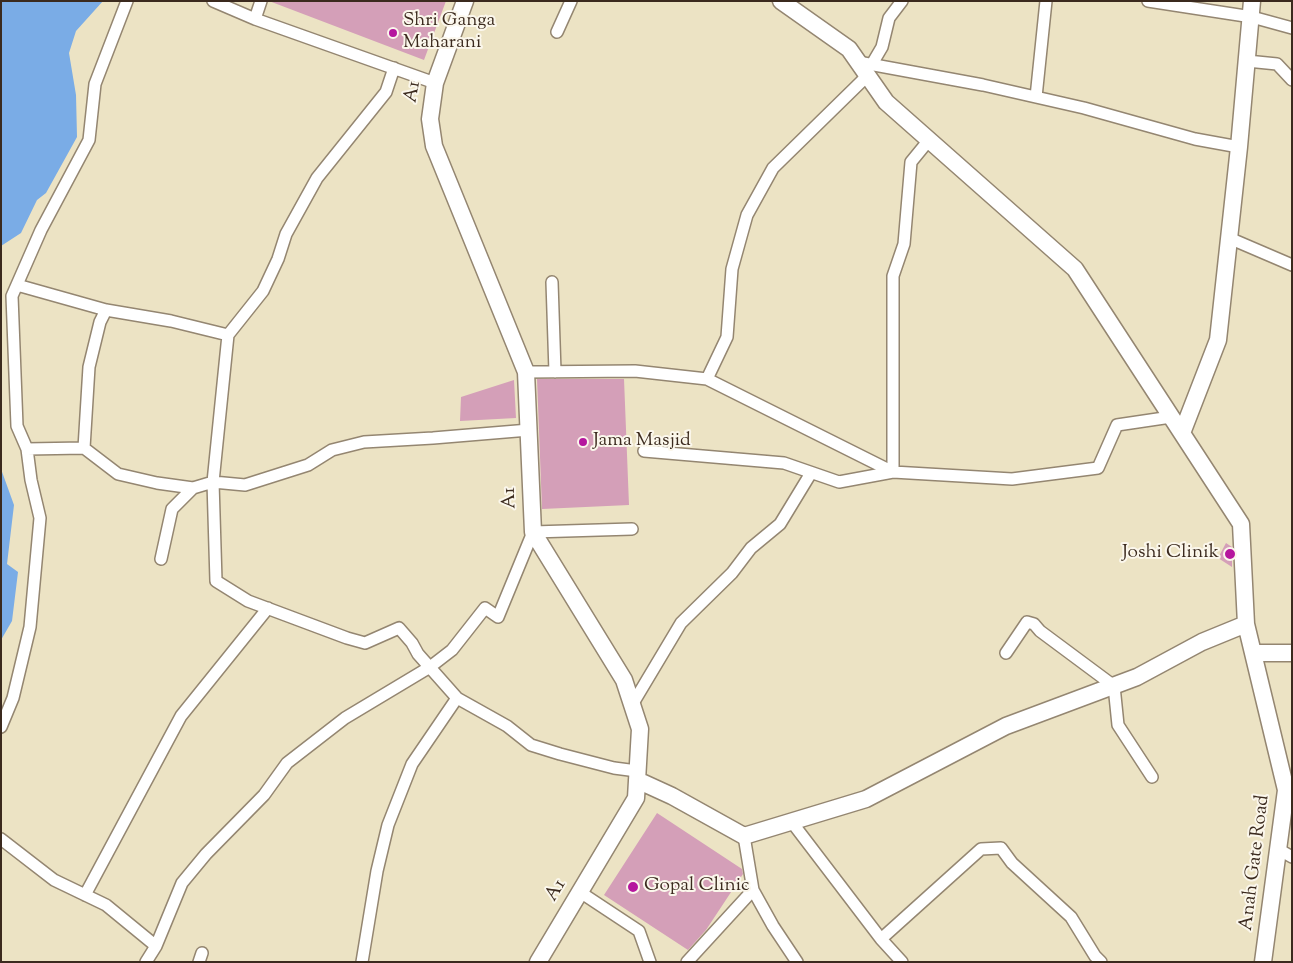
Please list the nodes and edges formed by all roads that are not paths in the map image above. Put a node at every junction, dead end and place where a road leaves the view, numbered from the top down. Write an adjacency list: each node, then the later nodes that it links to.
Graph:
1 (127, 1): 25 (street)
2 (213, 1): 11 (street)
3 (262, 1): 11 (street)
4 (465, 1): 18 (street, A1)
5 (571, 1): 13 (street)
6 (781, 1): 15 (street, Anah Gate Road)
7 (902, 1): 15 (street)
8 (1046, 1): 19 (street)
9 (1148, 1): 10 (street)
10 (1252, 9): 12 (street); 14 (street)
11 (255, 18): 16 (street)
12 (1292, 28)
13 (557, 32)
14 (1248, 61): 17 (street); 21 (street)
15 (866, 67): 19 (street); 20 (street, Anah Gate Road); 30 (street)
16 (394, 68): 18 (street); 27 (street)
17 (1292, 80)
18 (435, 83): 28 (street, A1)
19 (1036, 97): 21 (street)
20 (929, 140): 31 (street, Anah Gate Road); 37 (street)
21 (1240, 147): 22 (street)
22 (1230, 238): 23 (street); 33 (street)
23 (1292, 264)
24 (552, 282): 29 (street)
25 (17, 286): 26 (street); 35 (street)
26 (106, 310): 27 (street); 34 (street)
27 (228, 335): 39 (street)
28 (526, 372): 29 (street); 32 (street, A1)
29 (555, 372): 30 (street)
30 (707, 379): 37 (street)
31 (1171, 417): 33 (street, Anah Gate Road); 37 (street)
32 (529, 430): 39 (street); 42 (street, A1)
33 (1182, 433): 45 (street, Anah Gate Road)
34 (84, 448): 35 (street); 40 (street)
35 (27, 449): 53 (street)
36 (644, 451): 38 (street)
37 (892, 472): 38 (street)
38 (812, 473): 52 (street)
39 (213, 482): 40 (street); 44 (street)
40 (193, 488): 43 (street)
41 (632, 529): 42 (street)
42 (533, 532): 49 (street); 52 (street, A1)
43 (161, 559)
44 (268, 608): 49 (street); 62 (street)
45 (1246, 624): 47 (street, Anah Gate Road); 50 (street)
46 (1006, 653): 50 (street)
47 (1253, 653): 48 (street); 59 (street, Anah Gate Road)
48 (1292, 653)
49 (430, 666): 51 (street); 64 (street)
50 (1114, 686): 55 (street); 56 (street)
51 (457, 698): 54 (street); 67 (street)
52 (632, 705): 54 (street, A1)
53 (1, 727)
54 (637, 775): 57 (street); 61 (street, A1)
55 (1152, 777)
56 (792, 821): 57 (street); 63 (street)
57 (744, 836): 60 (street)
58 (1, 839): 62 (street)
59 (1285, 853): 73 (street, Anah Gate Road)
60 (753, 890): 70 (street); 71 (street)
61 (580, 892): 68 (street, A1); 69 (street)
62 (85, 895): 64 (street)
63 (881, 939): 65 (street); 72 (street)
64 (156, 946): 66 (street)
65 (1096, 960)
66 (146, 962)
67 (362, 962)
68 (538, 962)
69 (650, 962)
70 (687, 962)
71 (797, 962)
72 (902, 962)
73 (1263, 962)

